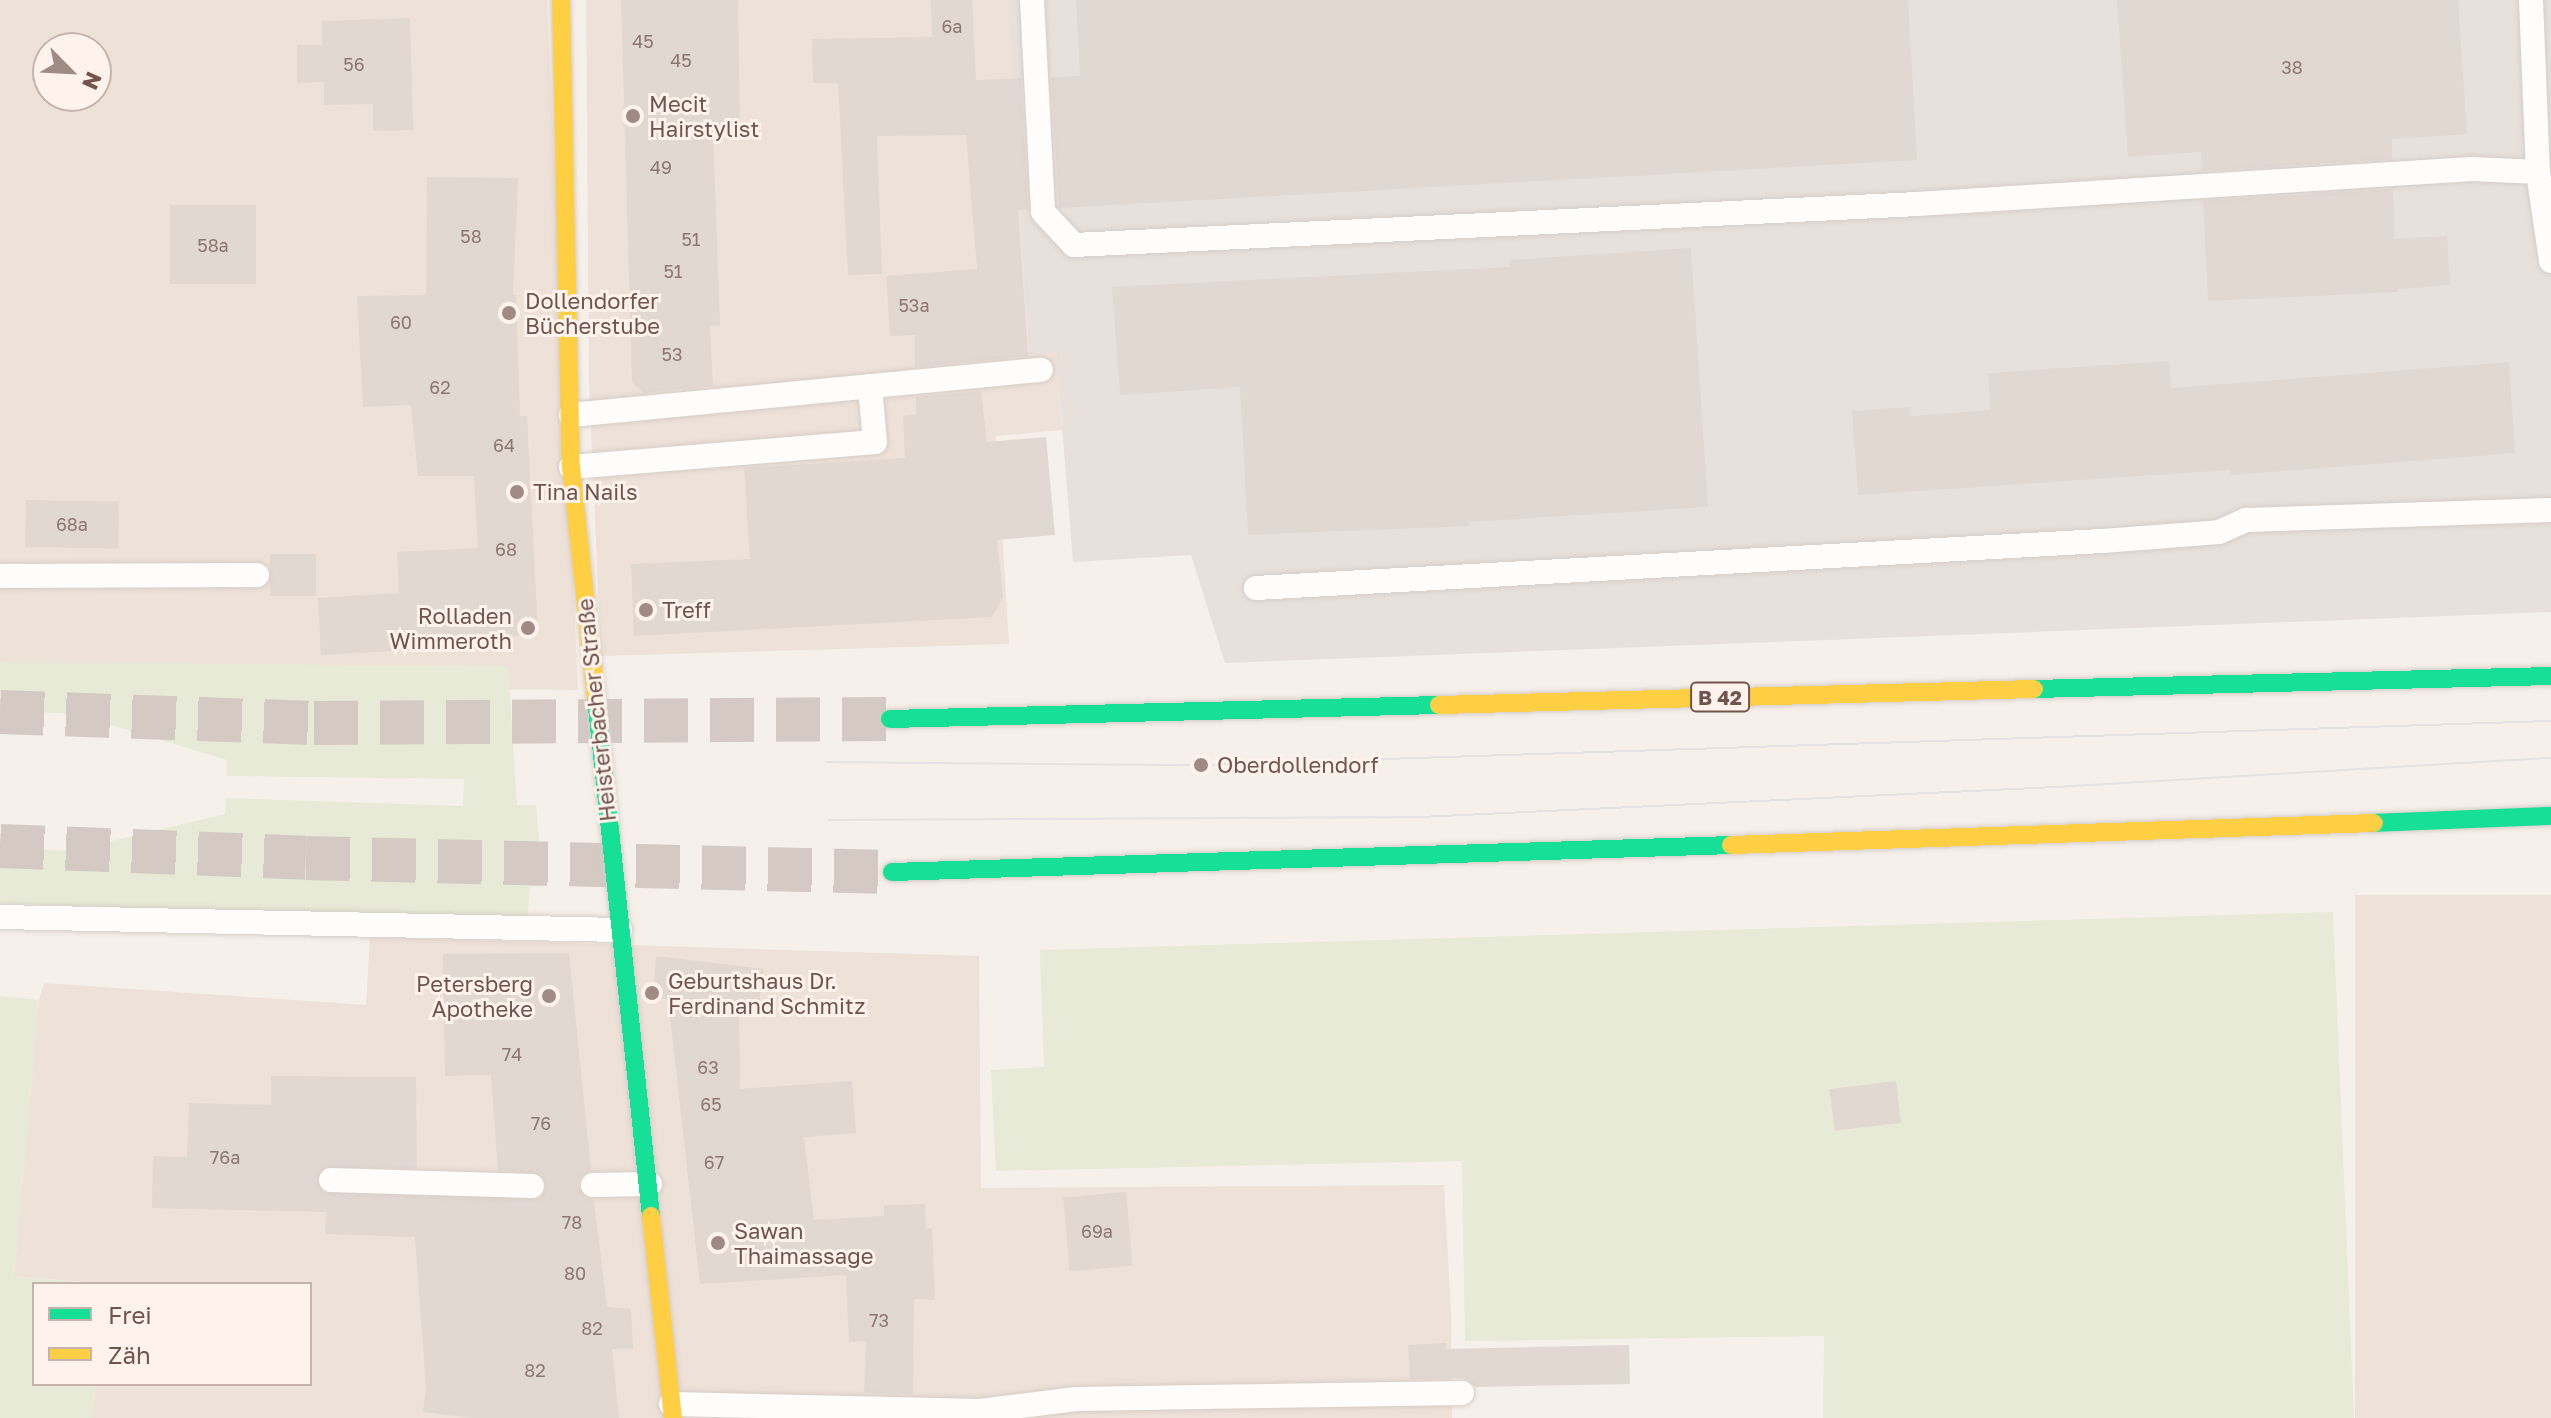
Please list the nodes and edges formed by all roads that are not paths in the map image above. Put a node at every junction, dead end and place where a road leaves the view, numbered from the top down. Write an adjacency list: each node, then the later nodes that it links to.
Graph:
1 (561, 0): 8 (main road, Heisterbacher Straße)
2 (1032, 0): 4 (lane)
3 (2531, 0): 4 (lane)
4 (2538, 172): 5 (lane)
5 (2551, 261)
6 (1041, 370): 7 (lane)
7 (870, 386): 8 (lane); 9 (lane)
8 (571, 415): 9 (main road, Heisterbacher Straße)
9 (571, 467): 19 (main road, Heisterbacher Straße)
10 (2551, 510): 13 (lane)
11 (257, 575): 12 (lane)
12 (0, 576)
13 (1256, 588)
14 (2551, 676): 15 (main road, B 42)
15 (890, 719)
16 (2551, 816): 17 (main road)
17 (892, 872)
18 (0, 917): 19 (lane)
19 (620, 930): 21 (main road, Heisterbacher Straße)
20 (331, 1180): 23 (lane)
21 (650, 1184): 22 (lane); 25 (main road, Heisterbacher Straße)
22 (593, 1185)
23 (532, 1186)
24 (1462, 1393): 25 (lane)
25 (672, 1411)

